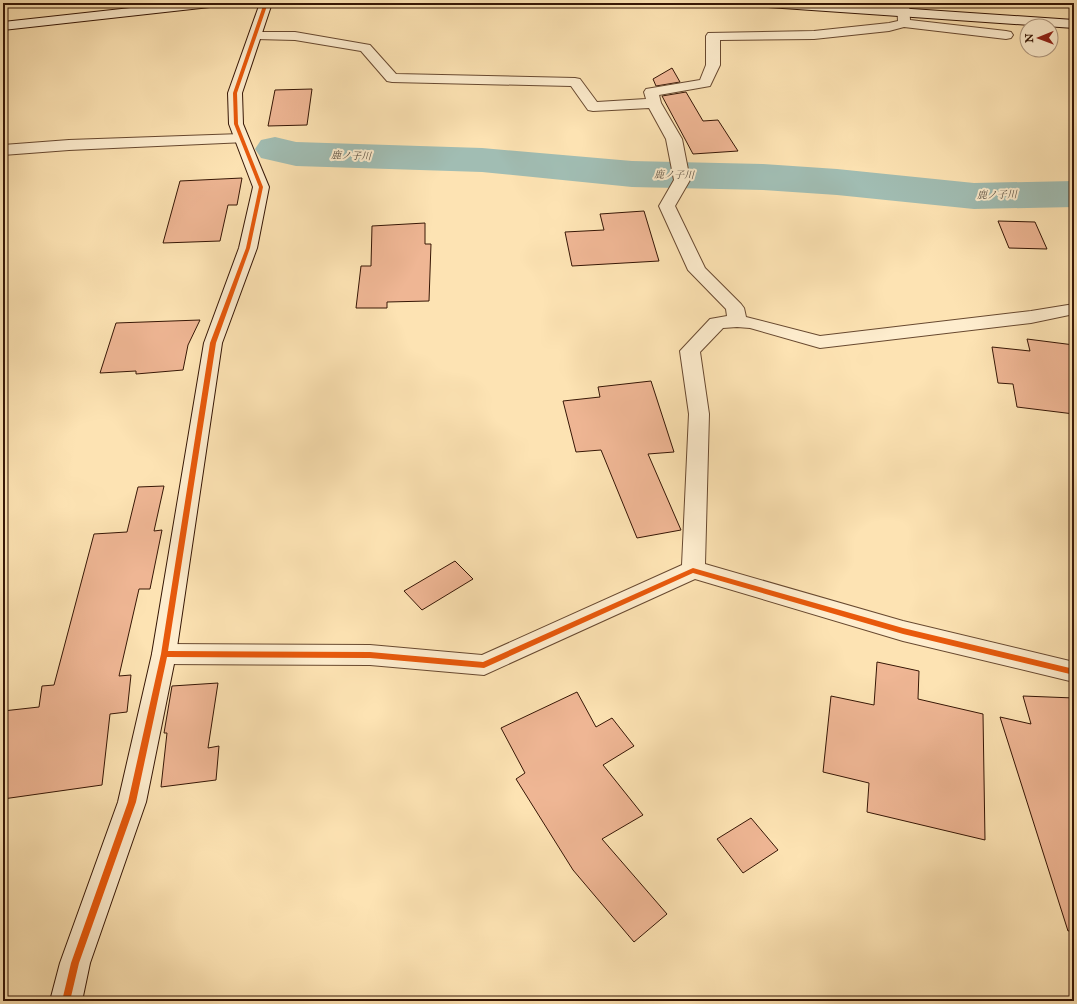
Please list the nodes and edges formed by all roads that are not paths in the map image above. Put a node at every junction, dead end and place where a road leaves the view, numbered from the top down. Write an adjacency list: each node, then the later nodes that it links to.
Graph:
1 (106, 3): 7 (street)
2 (210, 3): 9 (street)
3 (266, 3): 10 (street)
4 (768, 3): 5 (street)
5 (904, 10): 6 (street); 8 (street); 11 (street); 12 (street)
6 (1074, 14)
7 (3, 15)
8 (1074, 24)
9 (3, 26)
10 (256, 35): 12 (street); 13 (street)
11 (1006, 35)
12 (654, 103): 16 (street)
13 (241, 139): 14 (street); 18 (street)
14 (3, 150)
15 (1074, 309): 16 (street)
16 (737, 321): 17 (street)
17 (693, 570): 18 (street); 19 (street)
18 (164, 654): 20 (street)
19 (1074, 672)
20 (66, 1001)

